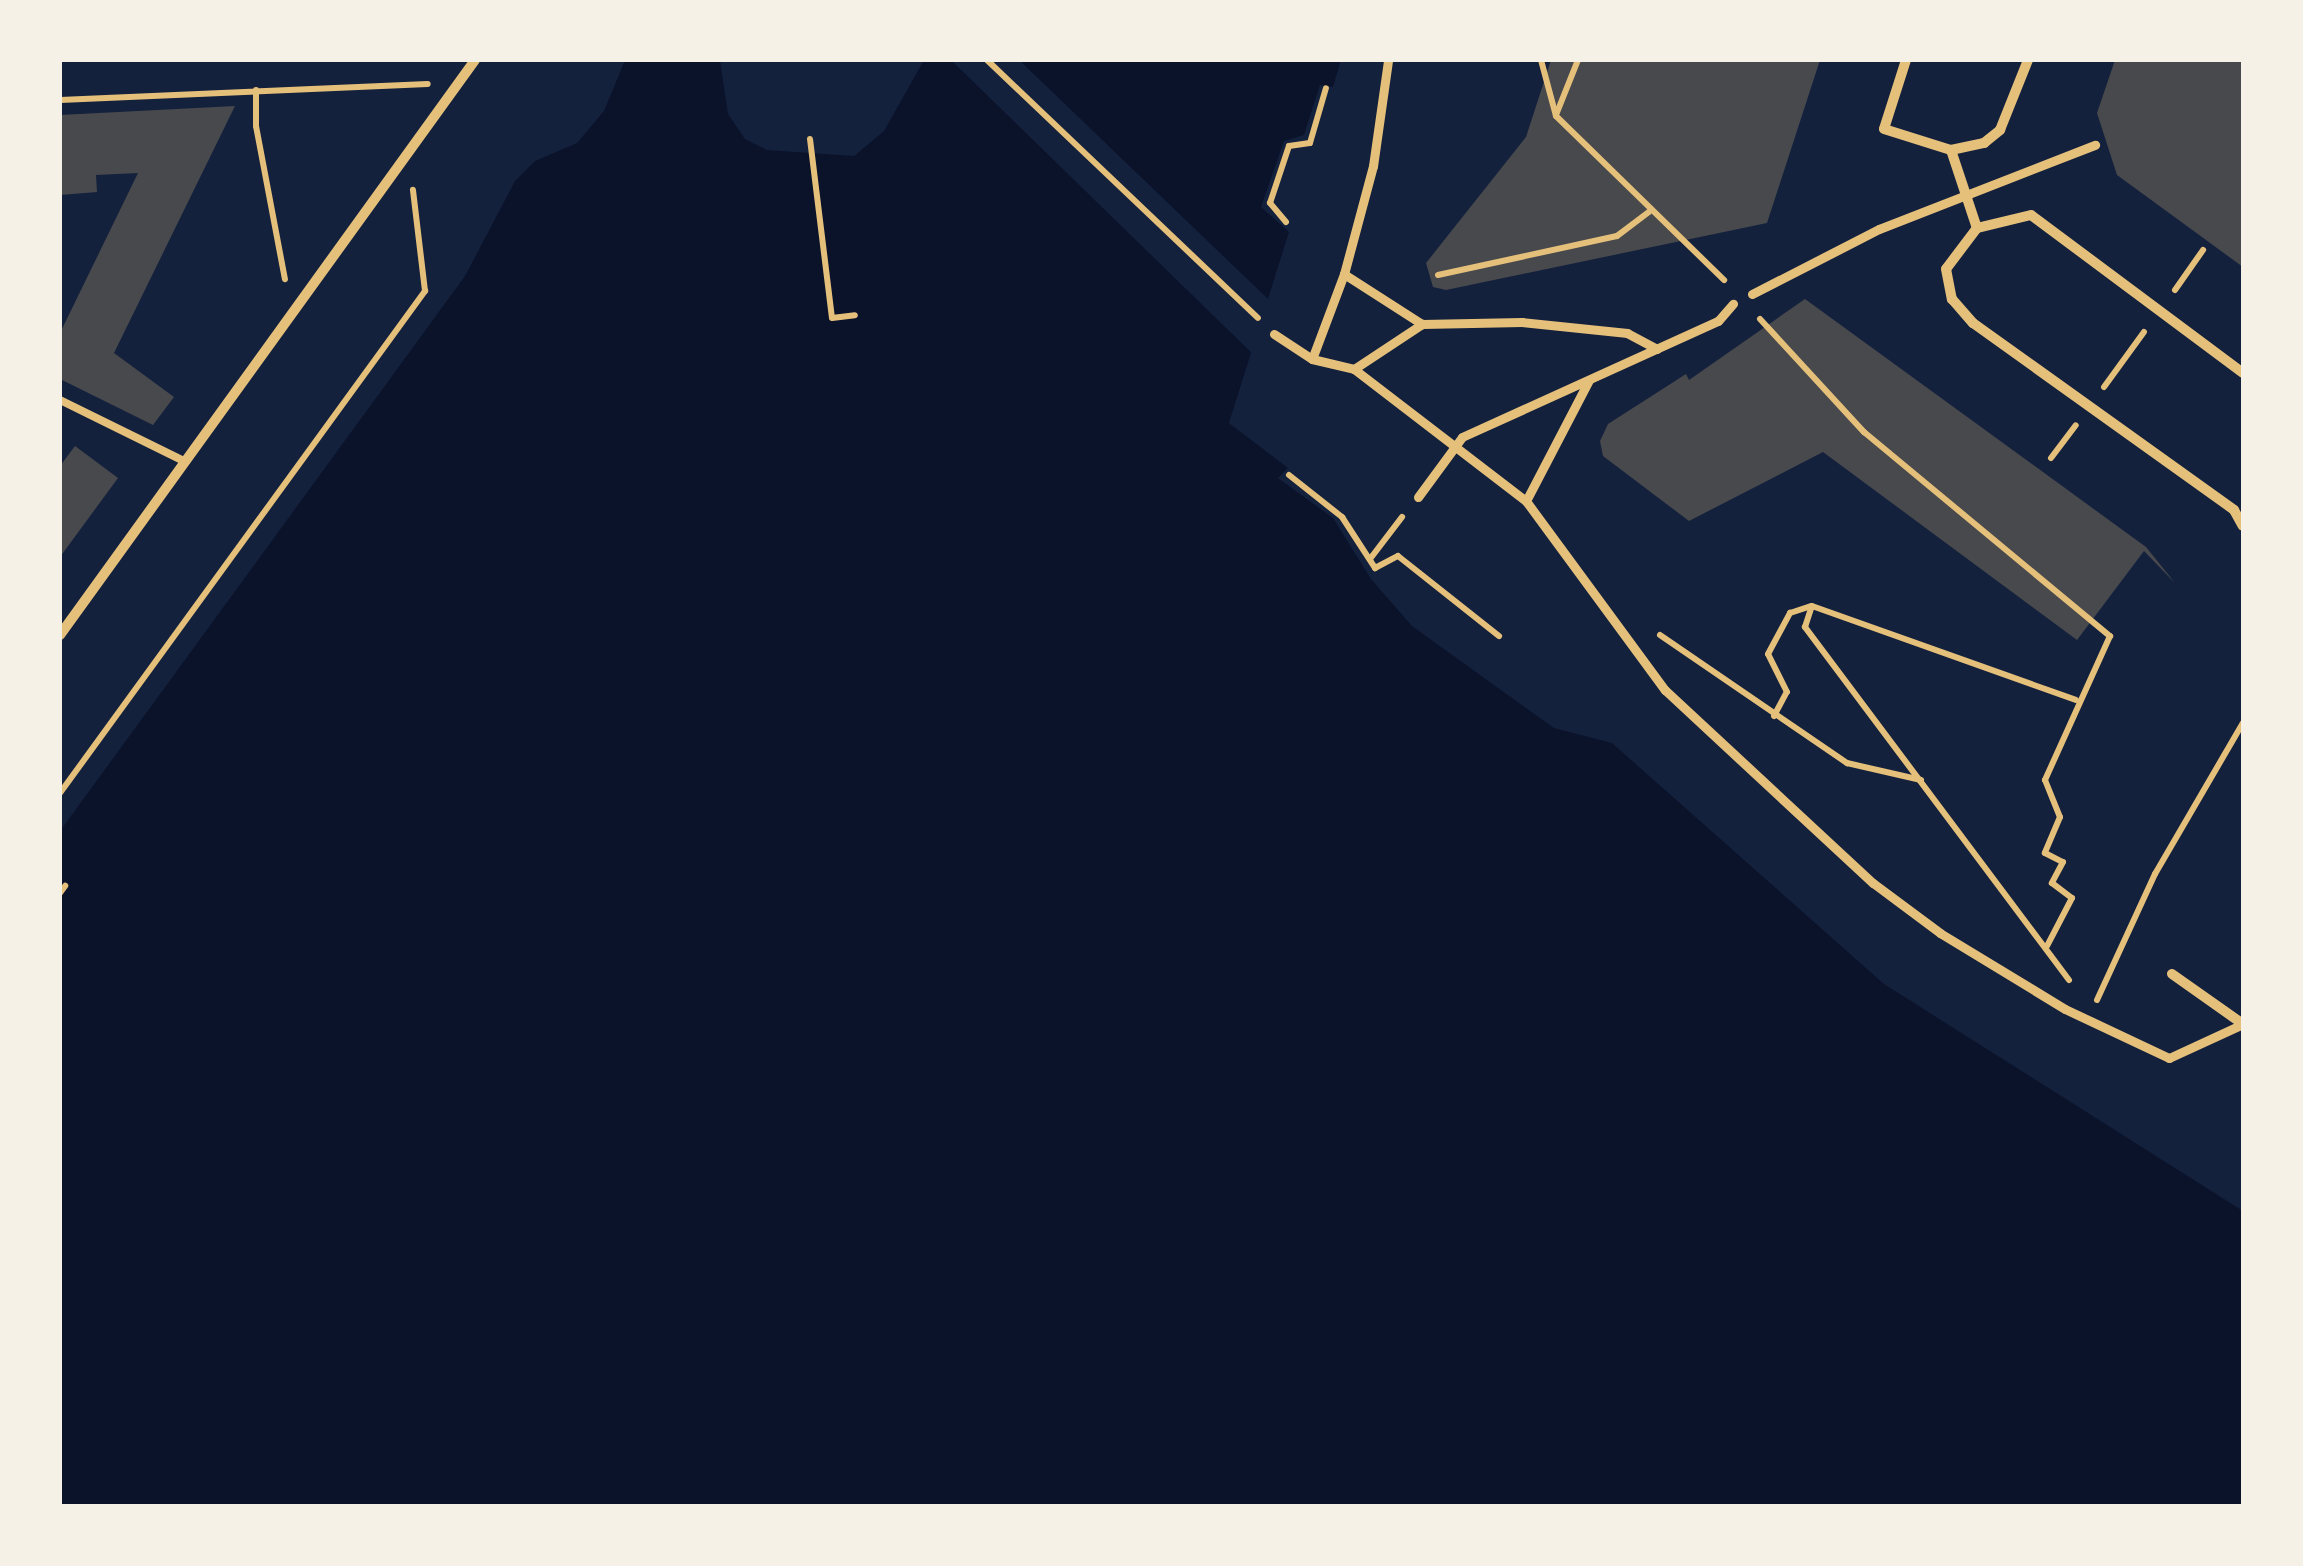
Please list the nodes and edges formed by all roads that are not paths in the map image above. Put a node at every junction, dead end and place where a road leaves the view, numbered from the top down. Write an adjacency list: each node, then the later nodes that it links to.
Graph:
1 (474, 60): 21 (street)
2 (1388, 60): 9 (street)
3 (1906, 60): 6 (street)
4 (2028, 60): 6 (street)
5 (2095, 145): 7 (street)
6 (1951, 150): 7 (street)
7 (1964, 193): 8 (street); 10 (street)
8 (1977, 228): 17 (street); 25 (street)
9 (1344, 274): 12 (street); 15 (street)
10 (1752, 294)
11 (1732, 304): 14 (street)
12 (1422, 324): 14 (street); 16 (street)
13 (1274, 334): 15 (street)
14 (1658, 349): 18 (street)
15 (1312, 359): 16 (street)
16 (1354, 369): 20 (street)
17 (2243, 373)
18 (1588, 380): 20 (street); 24 (street)
19 (60, 400): 21 (lane)
20 (1454, 446): 22 (street); 24 (street)
21 (186, 462): 27 (street)
22 (1418, 496)
23 (2243, 498): 25 (street)
24 (1526, 501): 29 (street)
25 (2234, 510): 26 (street)
26 (2243, 526)
27 (60, 635)
28 (2172, 974): 29 (street)
29 (2243, 1024)

